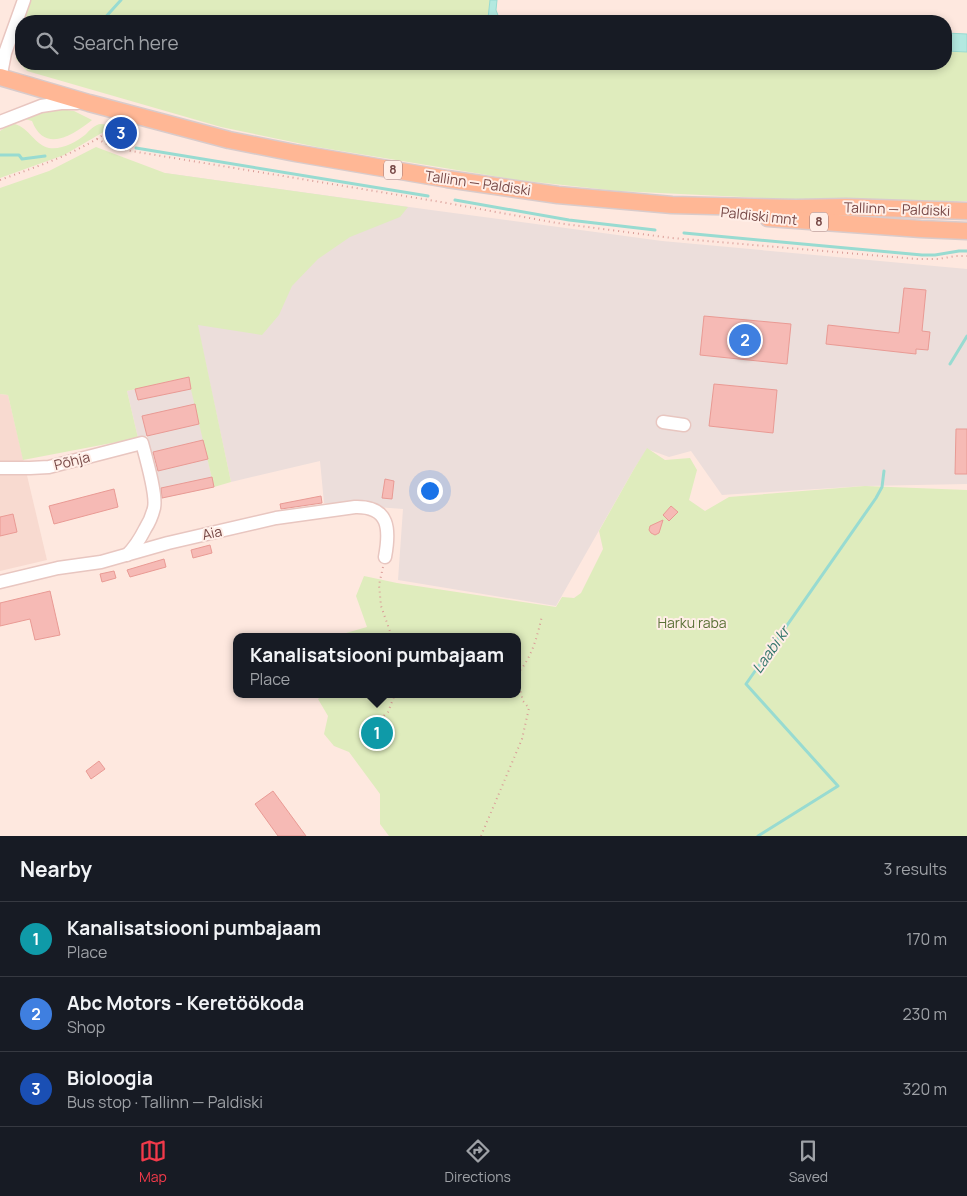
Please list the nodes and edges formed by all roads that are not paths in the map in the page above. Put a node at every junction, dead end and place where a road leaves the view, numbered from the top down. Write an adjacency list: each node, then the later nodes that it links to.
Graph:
1 (24, 0): 2 (street)
2 (19, 15)
3 (15, 25): 4 (street)
4 (0, 78): 5 (main road, Tallinn — Paldiski / 8)
5 (89, 103): 6 (street); 7 (main road, Tallinn — Paldiski / 8)
6 (0, 122)
7 (672, 205): 8 (main road, Tallinn — Paldiski / 8); 9 (main road, Paldiski mnt / 8)
8 (967, 211)
9 (967, 231)
10 (663, 422): 11 (street)
11 (684, 425)
12 (0, 468): 13 (street, Põhja)
13 (127, 555): 14 (street, Aia); 15 (street, Aia)
14 (385, 558)
15 (0, 582)

